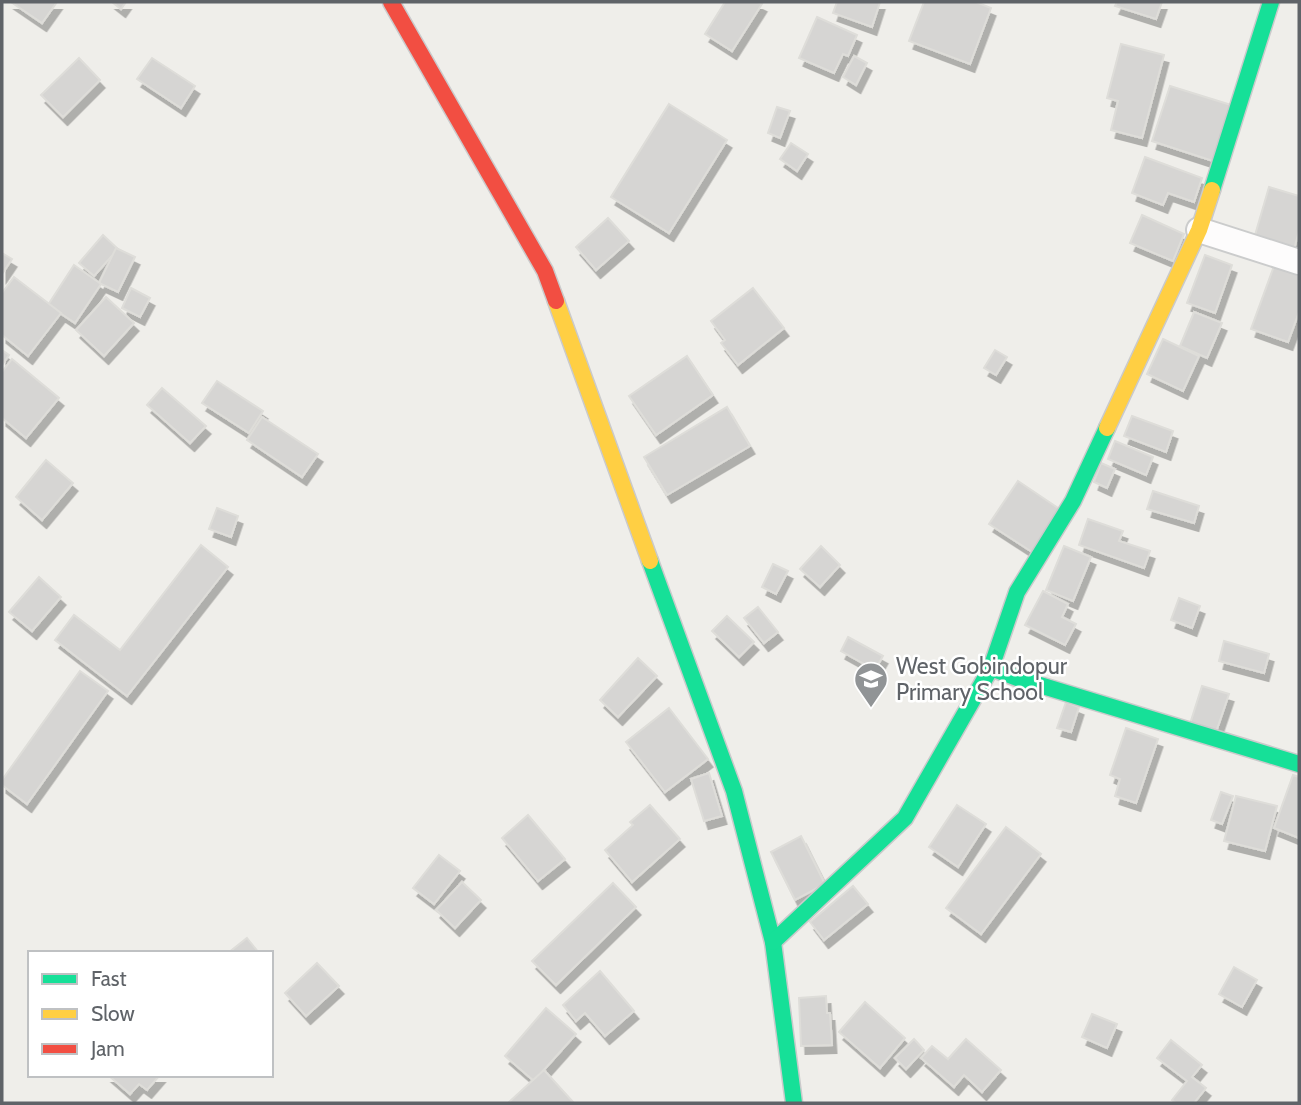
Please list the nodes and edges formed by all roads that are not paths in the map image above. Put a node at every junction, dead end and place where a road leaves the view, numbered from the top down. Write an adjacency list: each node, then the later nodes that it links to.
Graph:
1 (391, 2): 7 (street)
2 (1271, 2): 3 (street)
3 (1199, 230): 4 (street); 5 (street)
4 (1299, 262)
5 (991, 668): 6 (street); 7 (street)
6 (1299, 764)
7 (773, 943): 8 (street)
8 (794, 1103)

